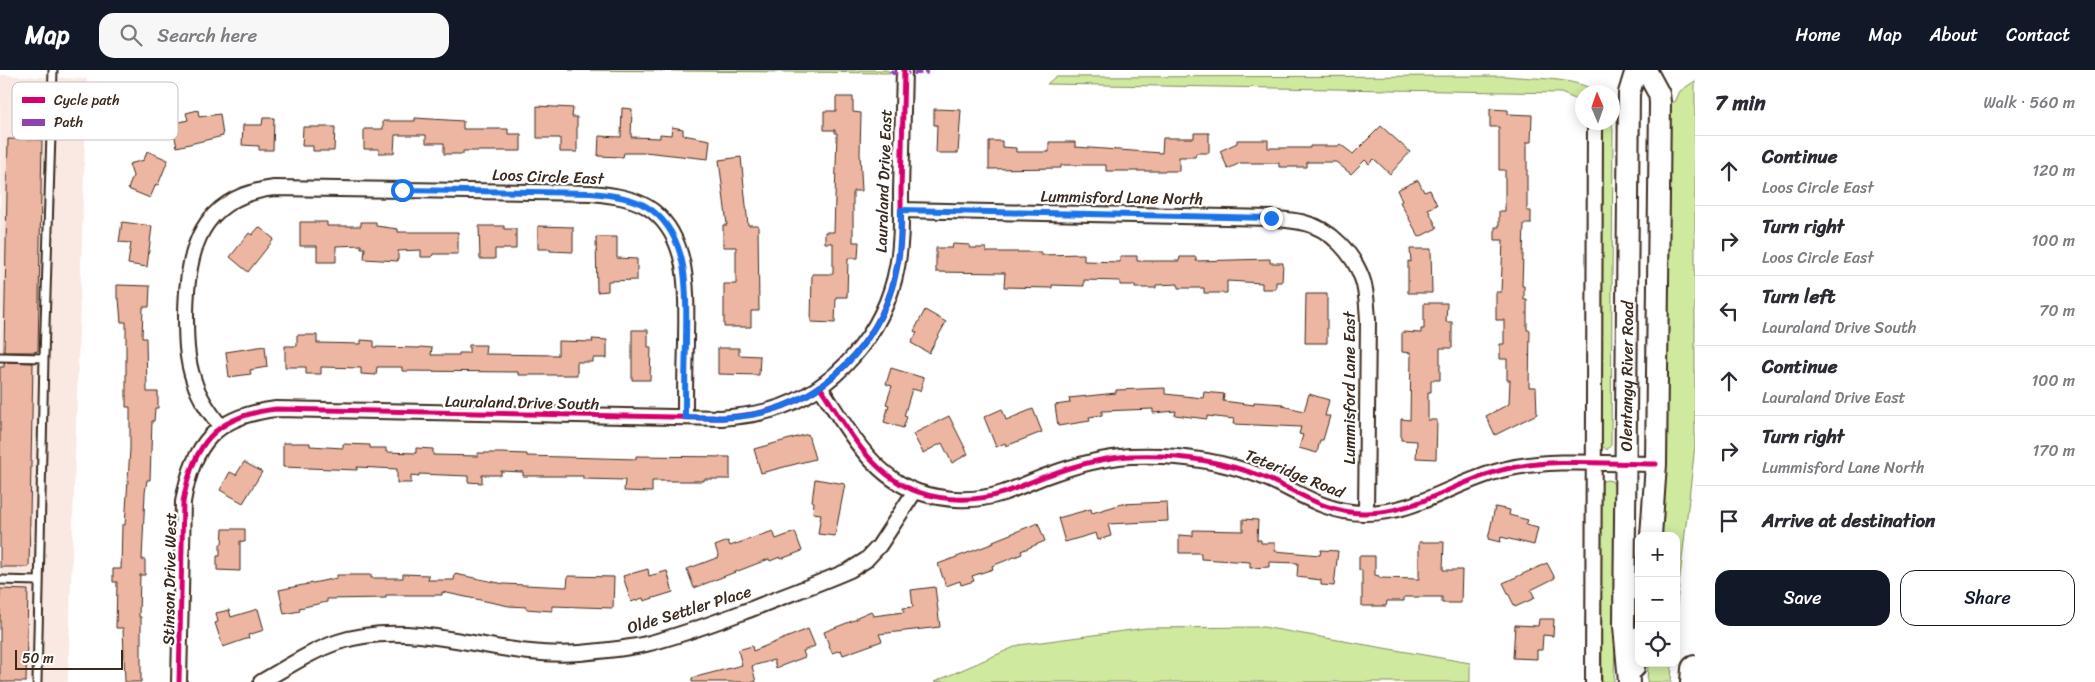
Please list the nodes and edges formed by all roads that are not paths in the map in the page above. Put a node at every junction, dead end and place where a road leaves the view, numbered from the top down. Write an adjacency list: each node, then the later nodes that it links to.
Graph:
1 (904, 70): 6 (street, Lauraland Drive East)
2 (1636, 70): 14 (main road, Olentangy River Road)
3 (1646, 70): 15 (main road, Olentangy River Road)
4 (1595, 130): 13 (street, Olentangy River Road)
5 (51, 140): 9 (lane)
6 (901, 210): 7 (street, Lummisford Lane North); 10 (street, Lauraland Drive East)
7 (1337, 241): 17 (street, Lummisford Lane East)
8 (0, 357): 9 (lane)
9 (44, 358): 20 (lane)
10 (820, 387): 11 (street, Lauraland Drive South); 16 (street, Teteridge Road)
11 (685, 417): 12 (street, Lauraland Drive South); 12 (street, Loos Circle East)
12 (221, 427): 24 (street, Stinson Drive West)
13 (1592, 464): 14 (street, Teteridge Road); 17 (street, Teteridge Road); 26 (street, Olentangy River Road)
14 (1625, 464): 15 (street, Teteridge Road); 27 (main road, Olentangy River Road)
15 (1656, 464): 18 (main road, Olentangy River Road)
16 (915, 491): 17 (street, Teteridge Road); 25 (street, Olde Settler Place)
17 (1366, 513)
18 (1651, 532)
19 (0, 580): 20 (lane)
20 (39, 581): 23 (lane)
21 (1635, 657): 27 (main road, Olentangy River Road)
22 (1695, 669): 28 (highway)
23 (37, 682)
24 (179, 682)
25 (261, 682)
26 (1593, 682)
27 (1630, 682)
28 (1694, 682)

